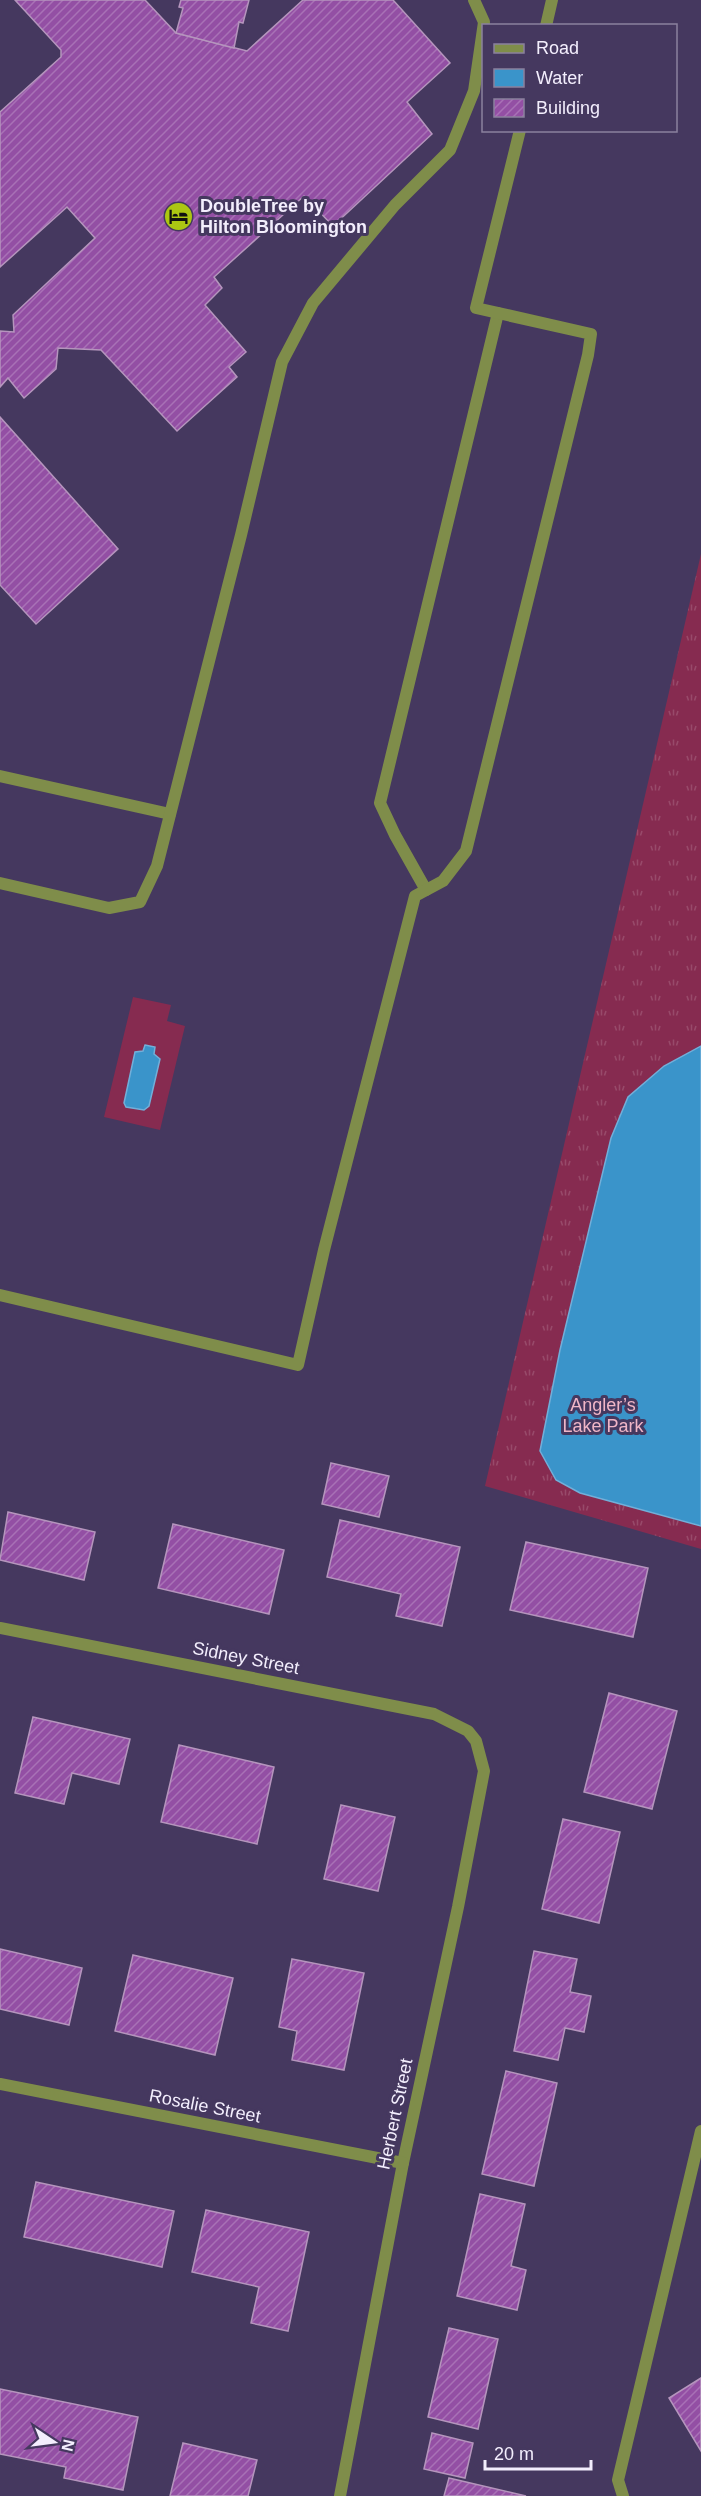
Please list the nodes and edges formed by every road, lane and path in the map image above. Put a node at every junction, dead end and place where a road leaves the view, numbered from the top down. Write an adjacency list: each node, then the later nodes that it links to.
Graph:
1 (474, 0): 3 (street)
2 (552, 0): 4 (street)
3 (484, 24)
4 (546, 24)
5 (482, 36): 9 (street)
6 (520, 132): 7 (street)
7 (498, 313): 11 (street); 11 (street)
8 (0, 776): 9 (street)
9 (170, 814): 10 (street)
10 (0, 883)
11 (426, 891): 12 (street)
12 (0, 1295)
13 (0, 1628): 14 (street, Sidney Street)
14 (477, 1741): 17 (street, Herbert Street)
15 (0, 2084): 17 (street, Rosalie Street)
16 (701, 2131): 19 (street)
17 (403, 2163): 18 (street, Herbert Street)
18 (340, 2496)
19 (623, 2496)

